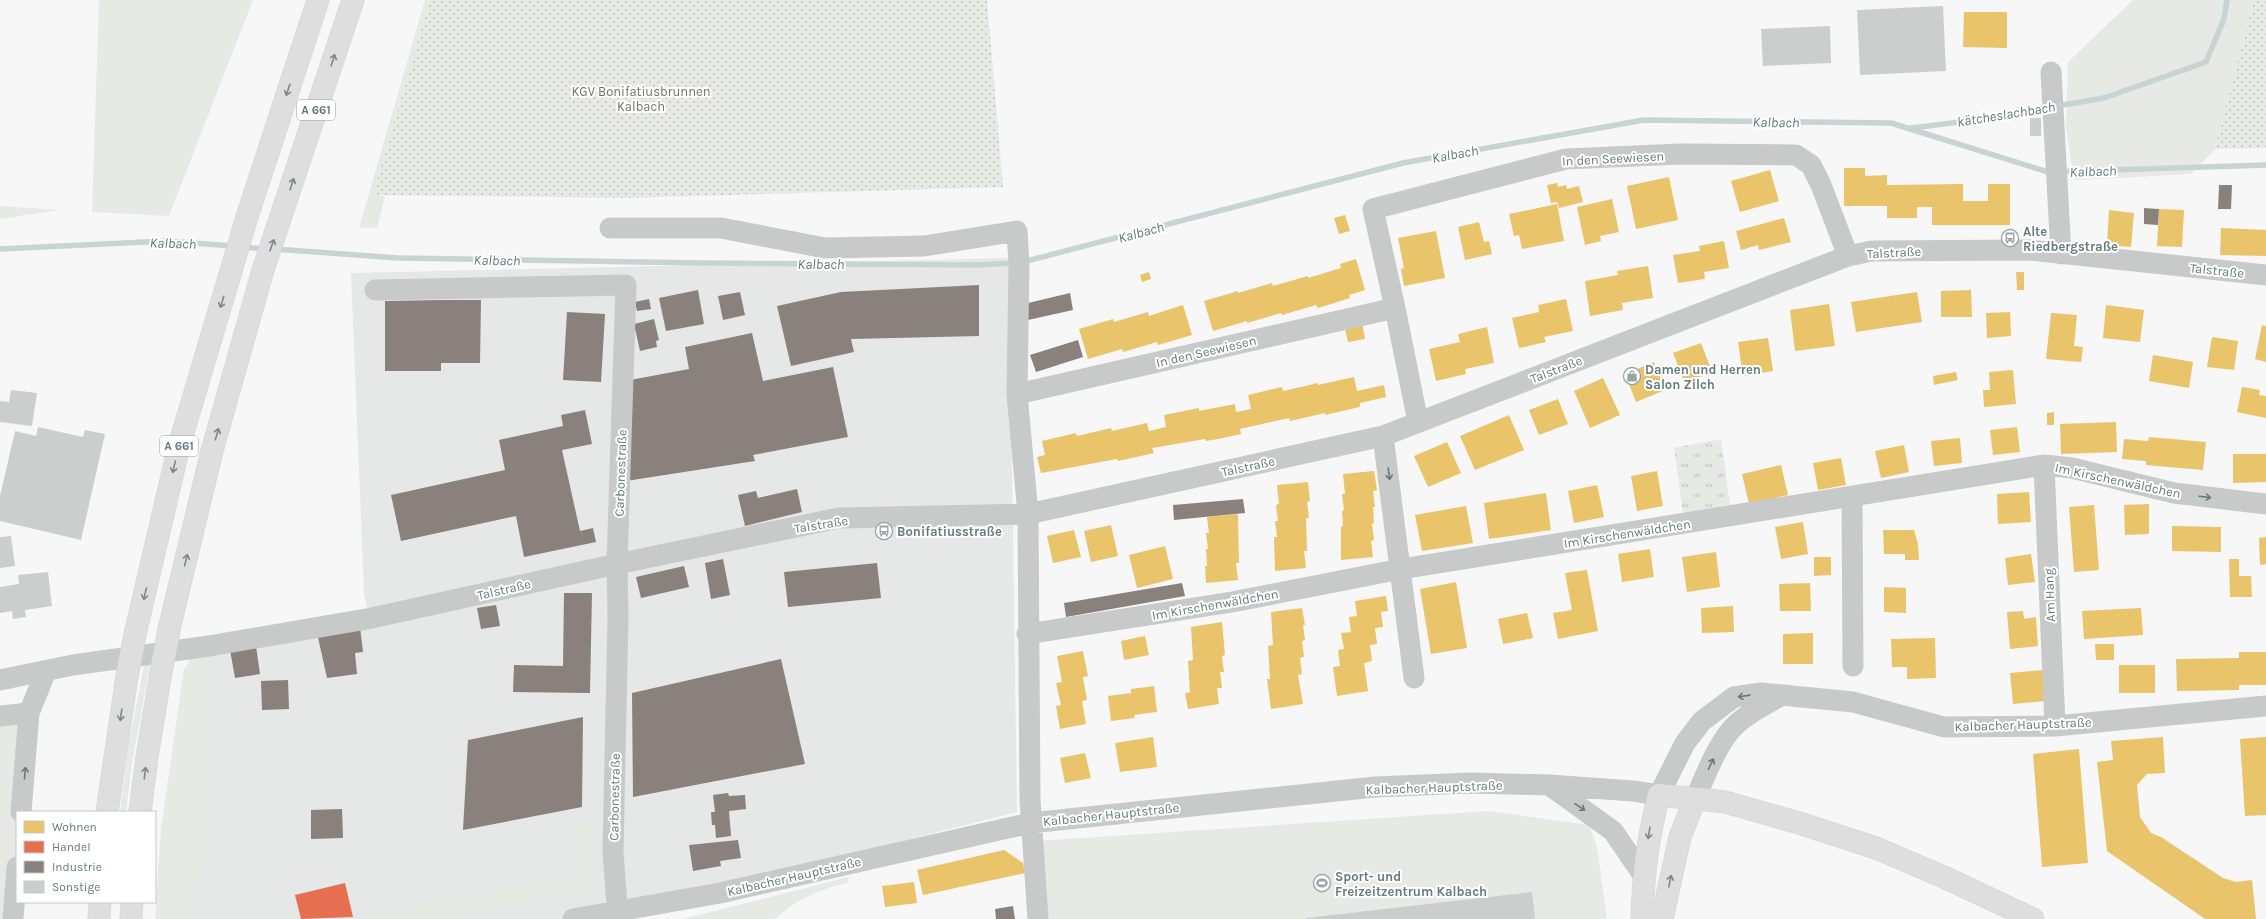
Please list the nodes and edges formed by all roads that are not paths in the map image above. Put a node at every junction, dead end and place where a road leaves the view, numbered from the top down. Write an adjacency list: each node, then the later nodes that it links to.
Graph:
1 (318, 0): 33 (main road, A 661, one-way to 33, bridge)
2 (353, 0): 34 (main road, A 661, one-way to 2, bridge)
3 (2051, 72): 5 (street)
4 (610, 228): 10 (street)
5 (2061, 254): 6 (street, Talstraße); 7 (street, Talstraße)
6 (1848, 256): 9 (street, In den Seewiesen); 11 (street, Talstraße)
7 (2266, 275)
8 (375, 290): 17 (street, Carbonestraße)
9 (1396, 308): 10 (street, In den Seewiesen); 11 (street, In den Seewiesen)
10 (1017, 394): 16 (street)
11 (1418, 422): 12 (street, Talstraße)
12 (1384, 436): 16 (street, Talstraße); 18 (street, one-way to 18)
13 (2044, 465): 14 (street, Im Kirschenwäldchen); 15 (street, Im Kirschenwäldchen, one-way to 15); 28 (street, Am Hang)
14 (1852, 497): 18 (street, Im Kirschenwäldchen); 20 (street)
15 (2266, 504)
16 (1028, 514): 17 (street, Talstraße); 19 (street)
17 (617, 564): 21 (street, Talstraße); 40 (street, Carbonestraße)
18 (1401, 569): 19 (street, Im Kirschenwäldchen); 22 (street)
19 (1027, 634): 35 (street)
20 (1853, 666)
21 (46, 671): 23 (street); 26 (street)
22 (1414, 678)
23 (0, 680)
24 (1782, 695): 28 (street, Kalbacher Hauptstraße); 30 (street, Kalbacher Hauptstraße, one-way to 30); 31 (street, one-way to 24)
25 (2266, 706): 28 (street, Kalbacher Hauptstraße)
26 (30, 713): 27 (street); 32 (street, one-way to 26)
27 (0, 716)
28 (2055, 726)
29 (1548, 785): 30 (street, Kalbacher Hauptstraße); 35 (street, Kalbacher Hauptstraße); 36 (street, one-way to 36)
30 (1659, 795): 31 (main road, Kalbacher Hauptstraße); 36 (main road, one-way to 36)
31 (1695, 799): 47 (main road, one-way to 31); 48 (main road, Kalbacher Hauptstraße)
32 (22, 811)
33 (108, 811)
34 (140, 811)
35 (1030, 823): 40 (street, Kalbacher Hauptstraße); 45 (street)
36 (1643, 875): 46 (main road)
37 (16, 881): 41 (street)
38 (100, 903): 42 (main road)
39 (132, 903): 43 (main road)
40 (618, 916): 44 (street, Kalbacher Hauptstraße)
41 (13, 919)
42 (99, 919)
43 (131, 919)
44 (573, 919)
45 (1038, 919)
46 (1642, 919)
47 (1662, 919)
48 (2033, 919)

